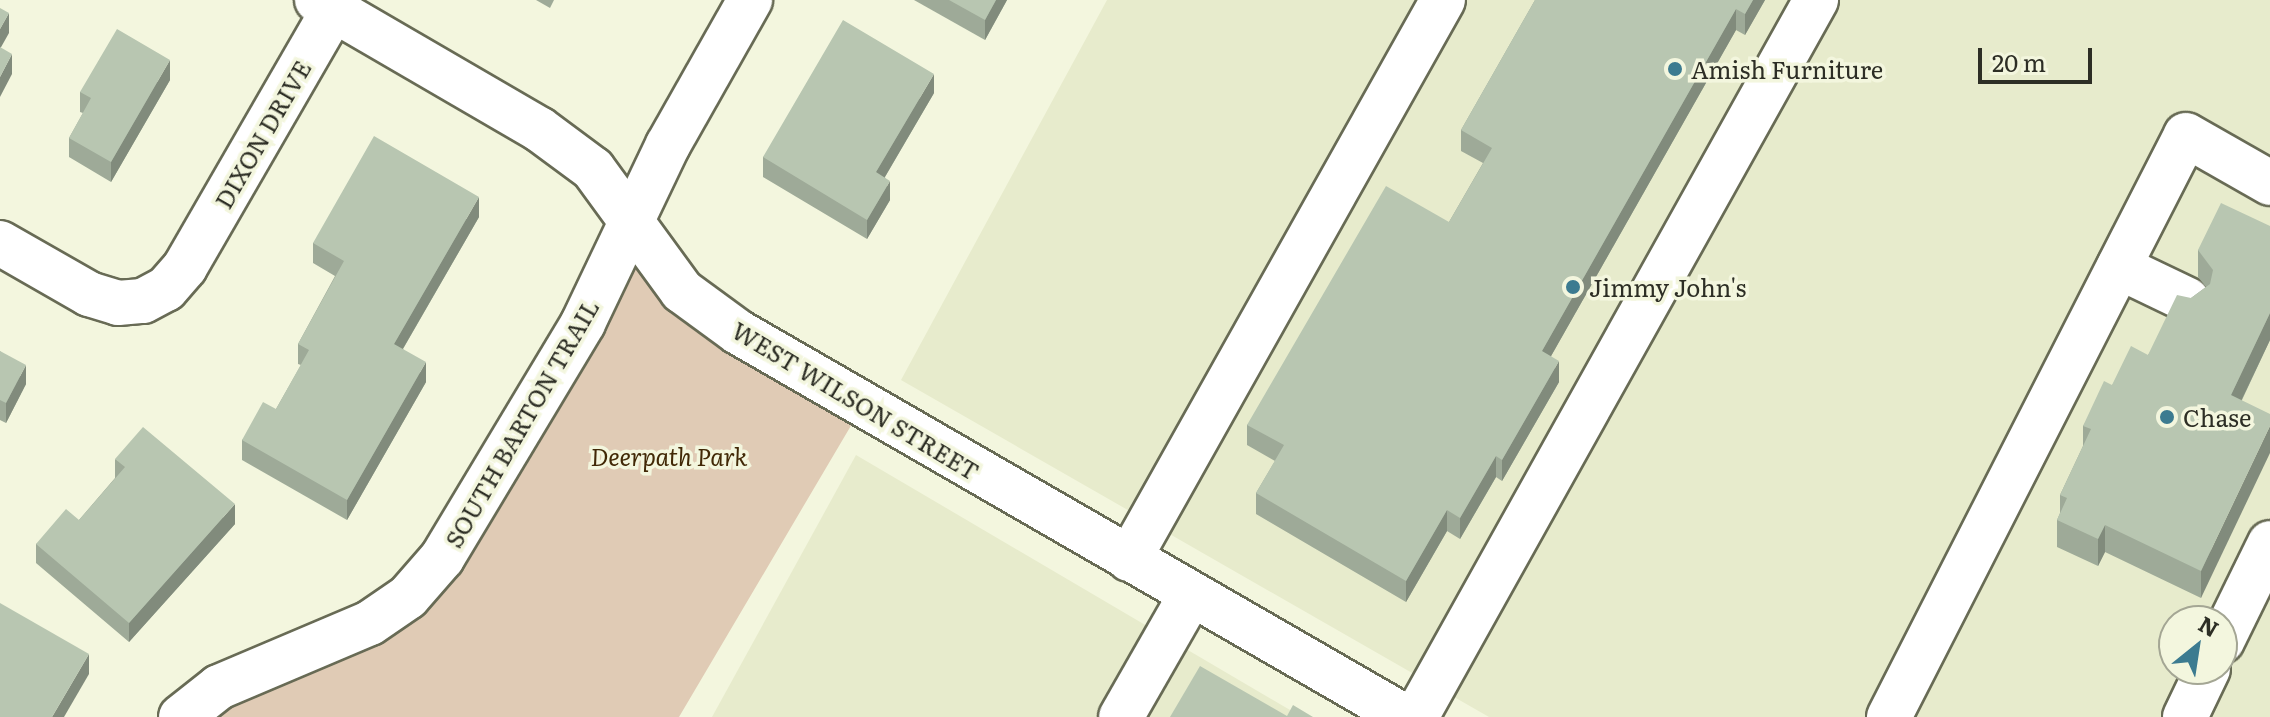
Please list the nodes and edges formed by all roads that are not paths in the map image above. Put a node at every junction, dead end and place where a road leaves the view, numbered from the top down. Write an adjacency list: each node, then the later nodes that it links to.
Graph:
1 (750, 0): 6 (street, SOUTH BARTON TRAIL)
2 (1443, 0): 11 (street)
3 (1816, 0): 18 (street)
4 (330, 3): 6 (street, WEST WILSON STREET); 7 (street, DIXON DRIVE)
5 (2270, 183): 8 (street)
6 (631, 224): 11 (street, WEST WILSON STREET); 15 (street, SOUTH BARTON TRAIL)
7 (0, 243)
8 (2119, 267): 9 (street); 19 (street)
9 (2188, 300)
10 (2270, 543): 13 (street)
11 (1129, 559): 12 (street, WEST WILSON STREET)
12 (1191, 595): 16 (street); 17 (street, WEST WILSON STREET)
13 (2238, 608)
14 (2200, 685): 20 (street)
15 (181, 717)
16 (1121, 717)
17 (1405, 717)
18 (1416, 717)
19 (1889, 717)
20 (2185, 717)

